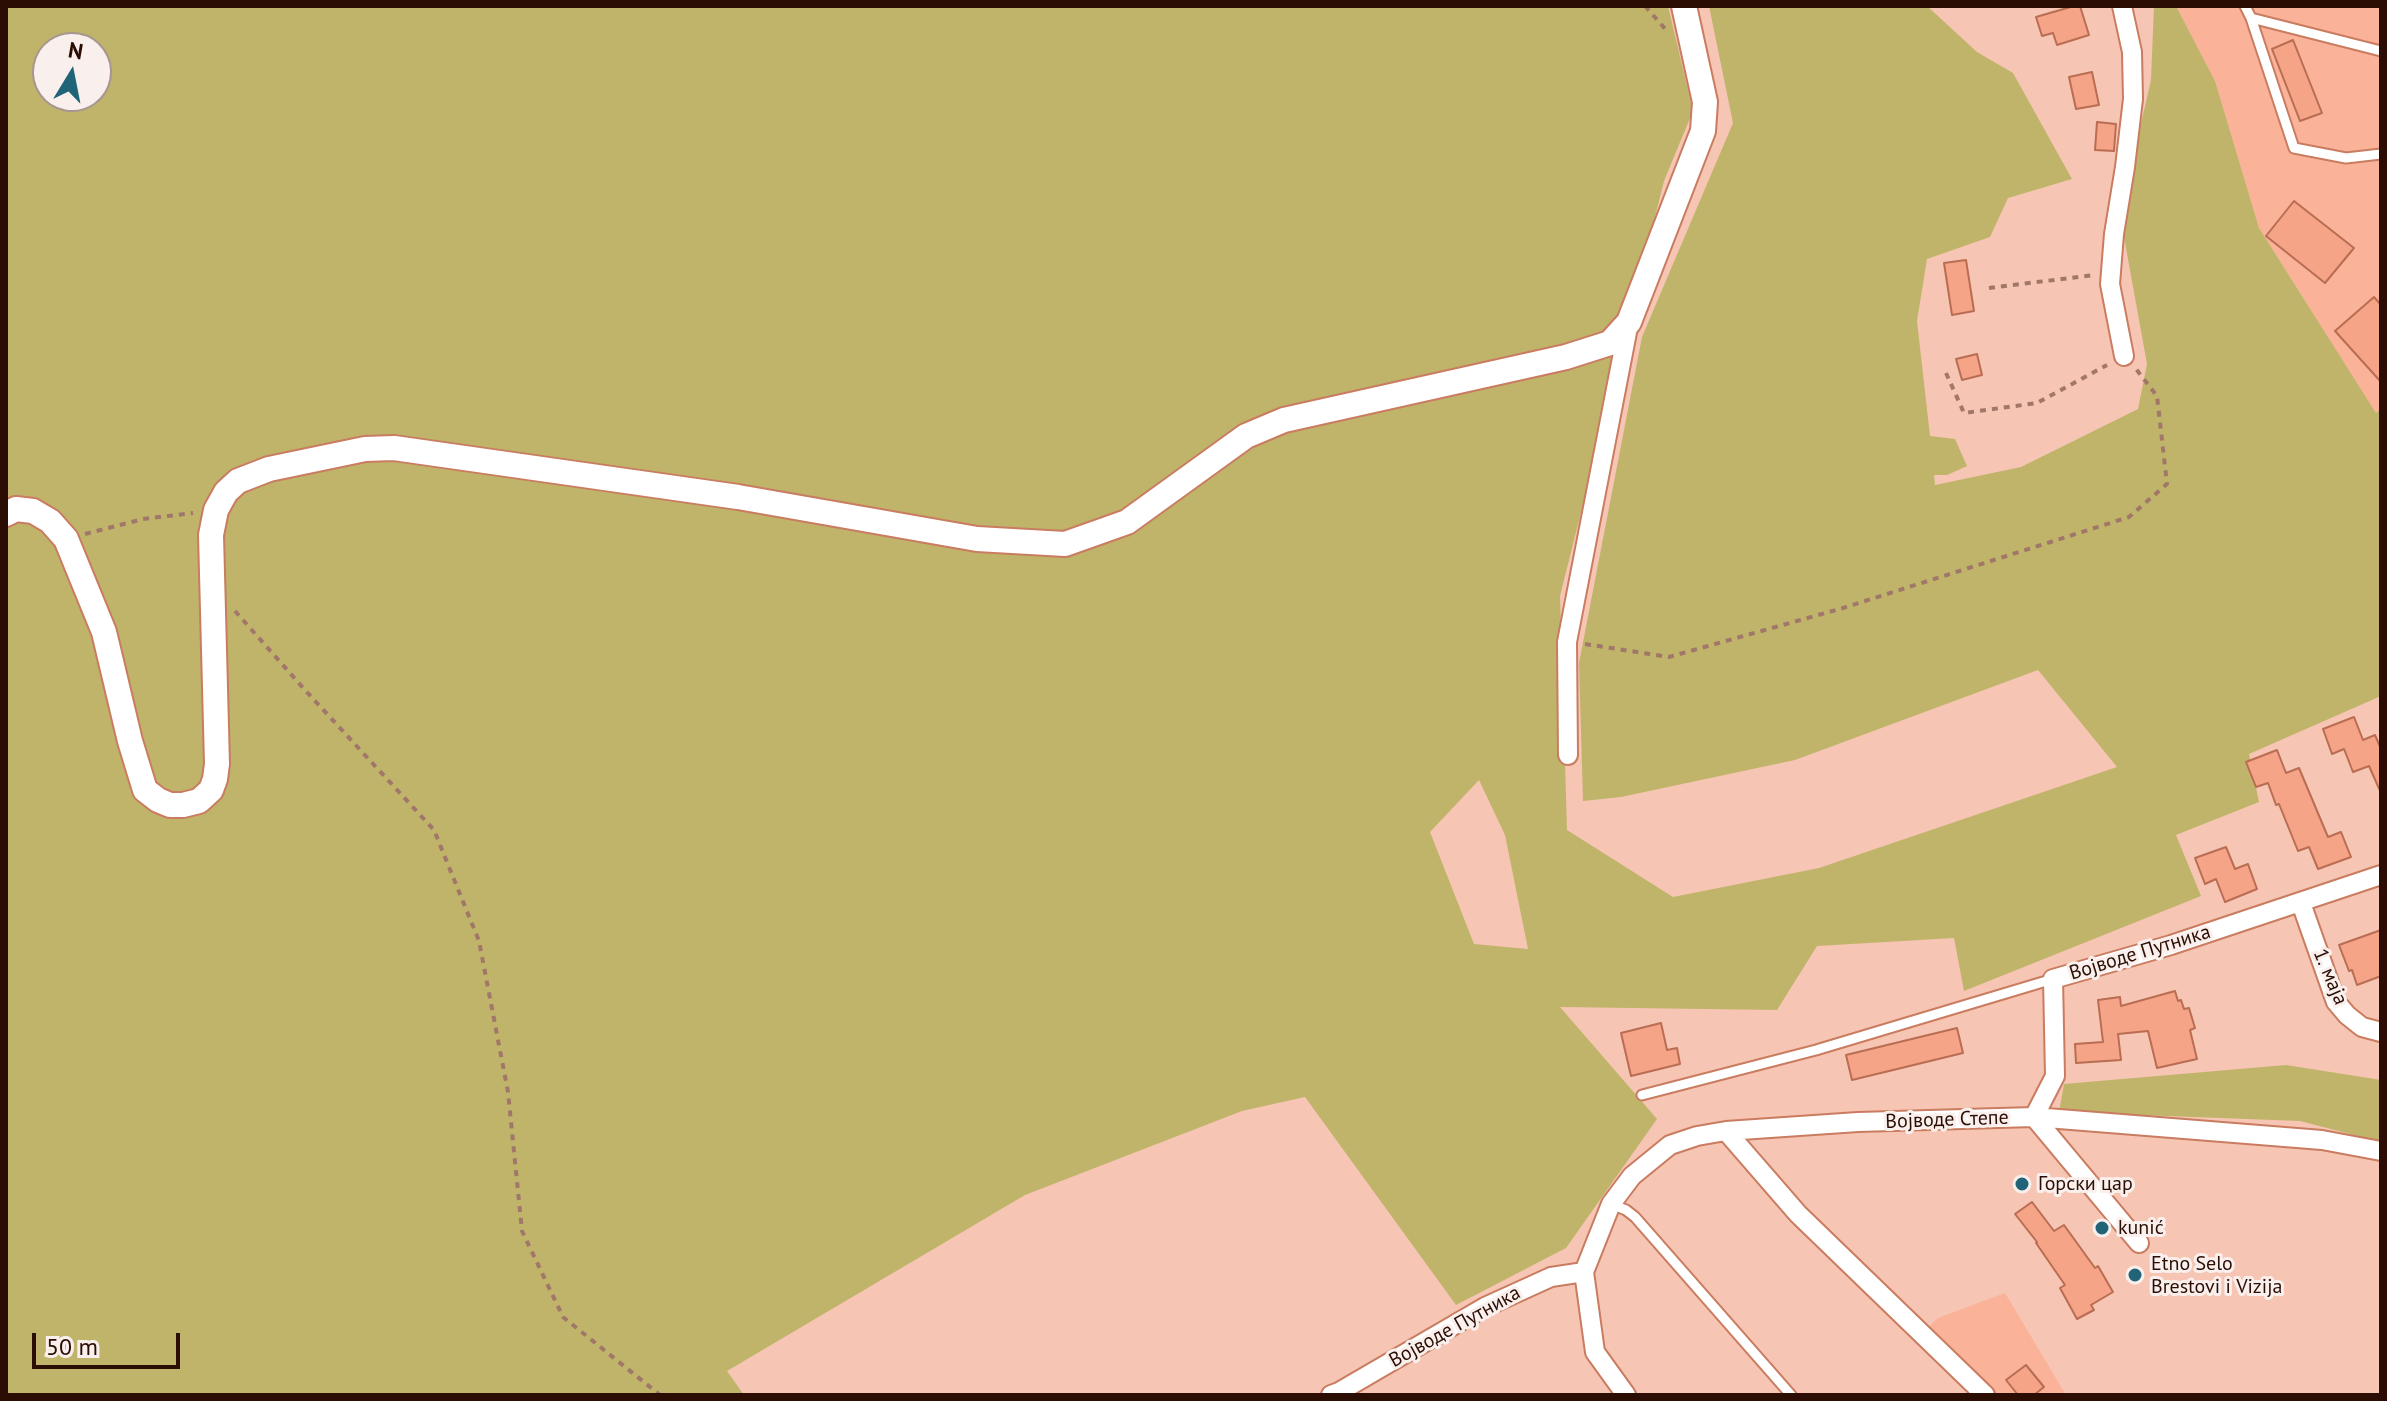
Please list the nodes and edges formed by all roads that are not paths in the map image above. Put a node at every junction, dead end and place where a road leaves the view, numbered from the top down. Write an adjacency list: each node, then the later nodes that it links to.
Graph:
1 (1684, 6): 7 (street)
2 (2122, 6): 8 (street)
3 (2245, 6): 4 (lane)
4 (2251, 18): 5 (lane); 6 (lane)
5 (2381, 51)
6 (2381, 154)
7 (1629, 322): 9 (street); 10 (street)
8 (2124, 356)
9 (6, 514)
10 (1568, 755)
11 (2381, 875): 12 (street, Војводе Путника)
12 (2301, 903): 13 (street, Војводе Путника); 14 (street, 1. маја)
13 (2053, 979): 15 (lane); 16 (street, Војводе Путника)
14 (2381, 1032)
15 (1642, 1095)
16 (2034, 1117): 17 (street, Војводе Степе); 18 (street, Војводе Степе); 20 (street)
17 (1726, 1131): 19 (street, Војводе Степе); 25 (street)
18 (2381, 1151)
19 (1611, 1204): 21 (street, Војводе Степе); 24 (lane)
20 (2139, 1243)
21 (1584, 1272): 22 (street, Војводе Путника); 23 (street)
22 (1331, 1395)
23 (1626, 1395)
24 (1791, 1395)
25 (1985, 1395)

